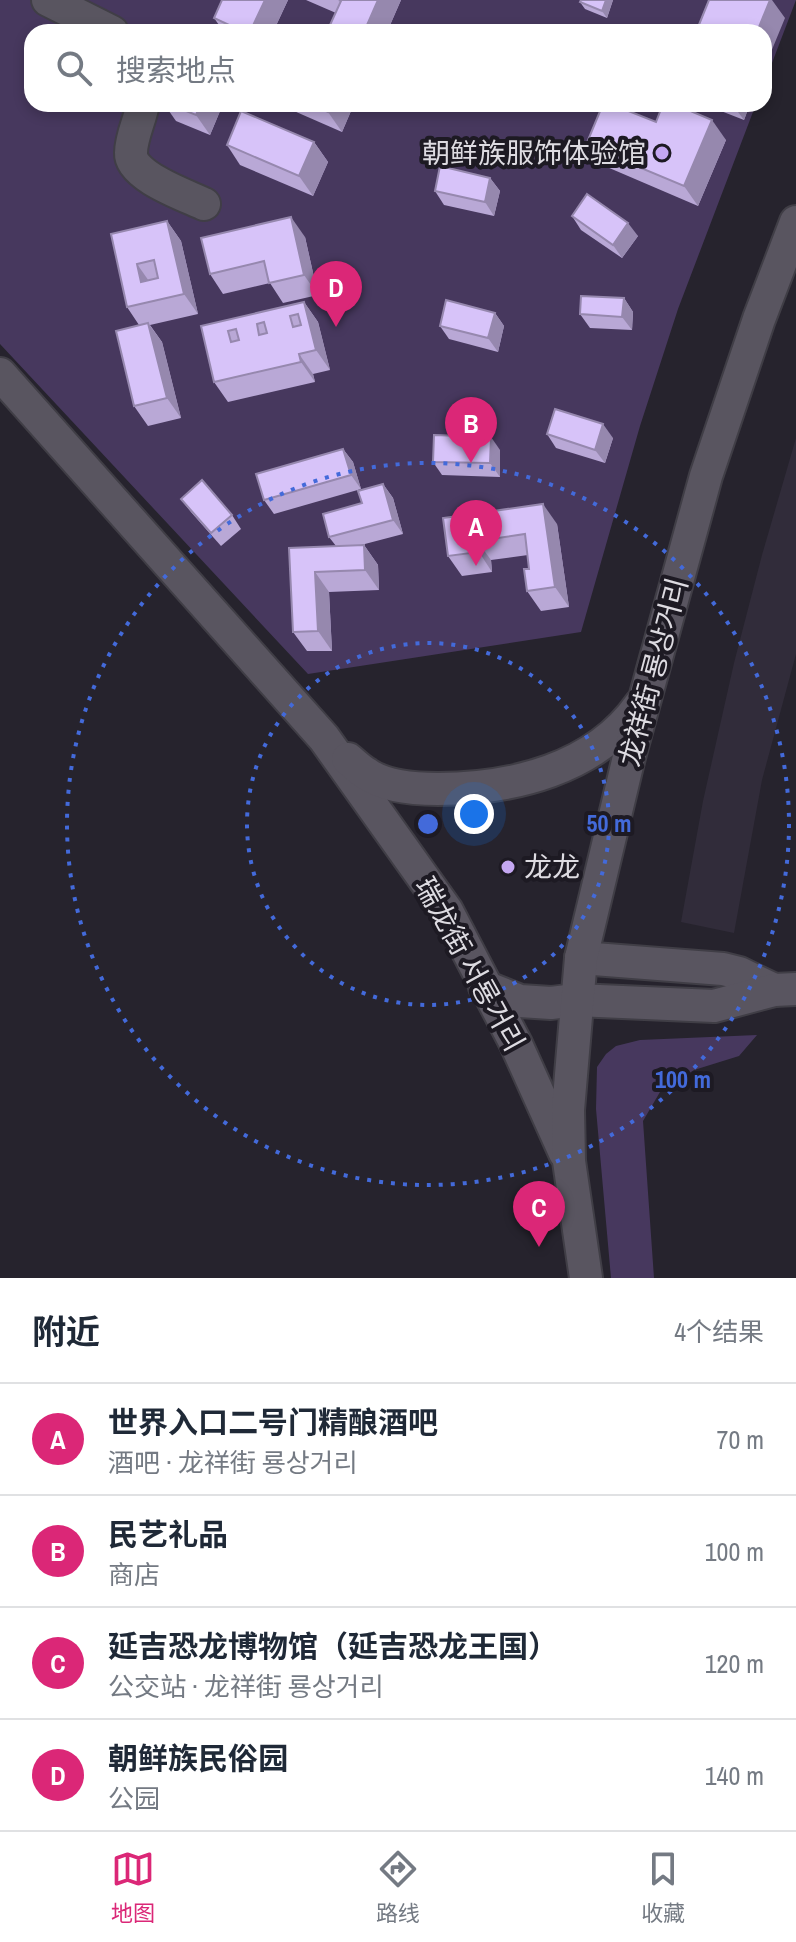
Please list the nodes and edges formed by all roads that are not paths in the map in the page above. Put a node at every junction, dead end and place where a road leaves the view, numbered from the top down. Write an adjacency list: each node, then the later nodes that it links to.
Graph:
1 (48, 0): 2 (street)
2 (96, 24)
3 (141, 112): 4 (street)
4 (204, 204)
5 (796, 223): 7 (street, 龙祥街 룡상거리)
6 (0, 374): 8 (street, 瑞龙街 서룡거리)
7 (648, 693): 8 (street, 瑞龙街 서룡거리); 9 (street, 龙祥街 룡상거리)
8 (324, 738): 10 (street, 瑞龙街 서룡거리)
9 (581, 958): 11 (street); 12 (street, 龙祥街 룡상거리)
10 (485, 987): 12 (street); 13 (street, 瑞龙街 서룡거리)
11 (785, 990): 12 (street)
12 (576, 1000): 13 (street, 龙祥街 룡상거리)
13 (569, 1161): 14 (street, 龙祥街 룡상거리)
14 (586, 1278)

